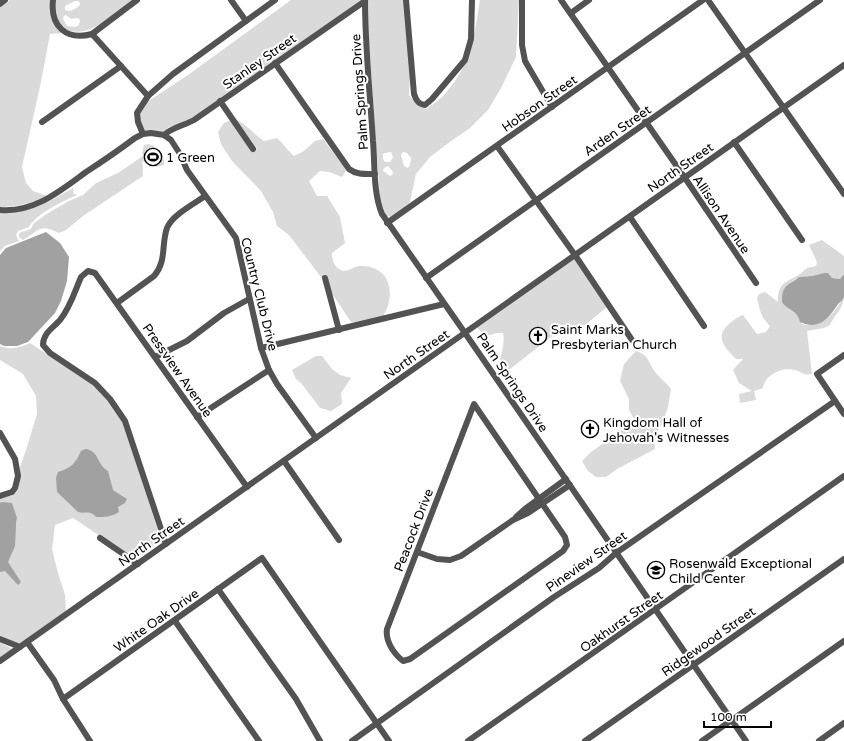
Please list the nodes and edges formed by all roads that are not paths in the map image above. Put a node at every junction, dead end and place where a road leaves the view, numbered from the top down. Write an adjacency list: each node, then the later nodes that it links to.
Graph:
1 (5, 0): 15 (street)
2 (53, 0): 18 (street)
3 (138, 0): 18 (street)
4 (231, 0): 17 (street)
5 (275, 0): 17 (street)
6 (365, 0): 20 (street, Stanley Street); 35 (street, Palm Springs Drive)
7 (406, 0): 8 (street)
8 (472, 0)
9 (522, 0): 26 (street)
10 (561, 0): 16 (street, Allison Avenue)
11 (589, 0): 16 (street)
12 (703, 0): 23 (street, Hobson Street)
13 (708, 0): 19 (street)
14 (820, 0): 19 (street, Arden Street)
15 (0, 4)
16 (571, 13): 23 (street, Allison Avenue)
17 (246, 21): 24 (street)
18 (92, 34): 22 (street)
19 (746, 53): 27 (street); 29 (street, Arden Street)
20 (275, 63): 25 (street, Stanley Street); 35 (street)
21 (844, 65): 27 (street, North Street)
22 (121, 66): 24 (street); 28 (street)
23 (608, 68): 26 (street, Hobson Street); 29 (street, Allison Avenue)
24 (148, 96): 30 (street)
25 (220, 101): 31 (street, Stanley Street); 34 (street)
26 (552, 107): 33 (street, Hobson Street)
27 (784, 107): 32 (street, North Street); 37 (street)
28 (42, 122)
29 (646, 123): 36 (street, Allison Avenue); 39 (street, Arden Street)
30 (143, 134): 31 (street); 40 (street)
31 (164, 135): 38 (street, Country Club Drive)
32 (734, 142): 36 (street, North Street); 43 (street)
33 (497, 146): 39 (street); 42 (street, Hobson Street)
34 (254, 149)
35 (375, 174): 42 (street, Palm Springs Drive)
36 (685, 178): 41 (street, North Street); 47 (street, Allison Avenue)
37 (844, 194)
38 (205, 196): 48 (street, Country Club Drive); 49 (street)
39 (536, 201): 44 (street); 46 (street, Arden Street)
40 (0, 210)
41 (630, 217): 44 (street, North Street); 51 (street)
42 (388, 223): 46 (street, Palm Springs Drive)
43 (802, 240)
44 (575, 255): 53 (street, North Street); 54 (street)
45 (325, 278): 52 (street)
46 (426, 278): 50 (street, Palm Springs Drive)
47 (756, 283)
48 (249, 299): 55 (street, Country Club Drive); 57 (street)
49 (117, 303): 57 (street, Pressview Avenue); 73 (street, Pressview Avenue)
50 (444, 304): 52 (street); 53 (street, Palm Springs Drive)
51 (704, 326)
52 (338, 330): 55 (street)
53 (466, 333): 63 (street, North Street); 66 (street, Palm Springs Drive)
54 (632, 340)
55 (261, 348): 58 (street, Country Club Drive)
56 (844, 355): 59 (street)
57 (155, 357): 61 (street, Pressview Avenue)
58 (269, 370): 61 (street); 63 (street, Country Club Drive)
59 (835, 400): 60 (street); 75 (street, Pineview Street)
60 (844, 414)
61 (197, 417): 68 (street, Pressview Avenue)
62 (0, 434): 69 (street)
63 (316, 438): 64 (street, North Street)
64 (284, 461): 68 (street, North Street); 72 (street)
65 (844, 476): 79 (street, Oakhurst Street)
66 (566, 479): 67 (street, Palm Springs Drive); 70 (street)
67 (570, 485): 70 (street); 75 (street, Palm Springs Drive)
68 (247, 487): 73 (street, North Street)
69 (0, 496)
70 (540, 501): 74 (street); 74 (street, Peacock Drive); 74 (street, Peacock Drive)
71 (100, 538): 77 (street)
72 (339, 540)
73 (166, 544): 77 (street, North Street)
74 (417, 552)
75 (616, 553): 79 (street, Palm Springs Drive); 89 (street, Pineview Street)
76 (844, 559): 86 (street, Ridgewood Street)
77 (138, 564): 83 (street, North Street)
78 (218, 589): 80 (street, White Oak Drive); 89 (street, White Oak Drive); 93 (street)
79 (655, 610): 86 (street, Palm Springs Drive); 96 (street, Oakhurst Street)
80 (174, 621): 87 (street, White Oak Drive); 92 (street)
81 (0, 639): 84 (street)
82 (844, 641): 88 (street)
83 (27, 642): 84 (street, North Street); 87 (street)
84 (20, 647): 85 (street, North Street)
85 (0, 661)
86 (694, 665): 88 (street, Palm Springs Drive); 97 (street, Ridgewood Street)
87 (63, 699): 91 (street)
88 (731, 720): 98 (street); 99 (street, Palm Springs Drive)
89 (377, 724): 94 (street, Pineview Street); 95 (street)
90 (844, 724): 100 (street)
91 (90, 741)
92 (259, 741)
93 (320, 741)
94 (352, 741)
95 (389, 741)
96 (468, 741)
97 (585, 741)
98 (702, 741)
99 (746, 741)
100 (819, 741)

